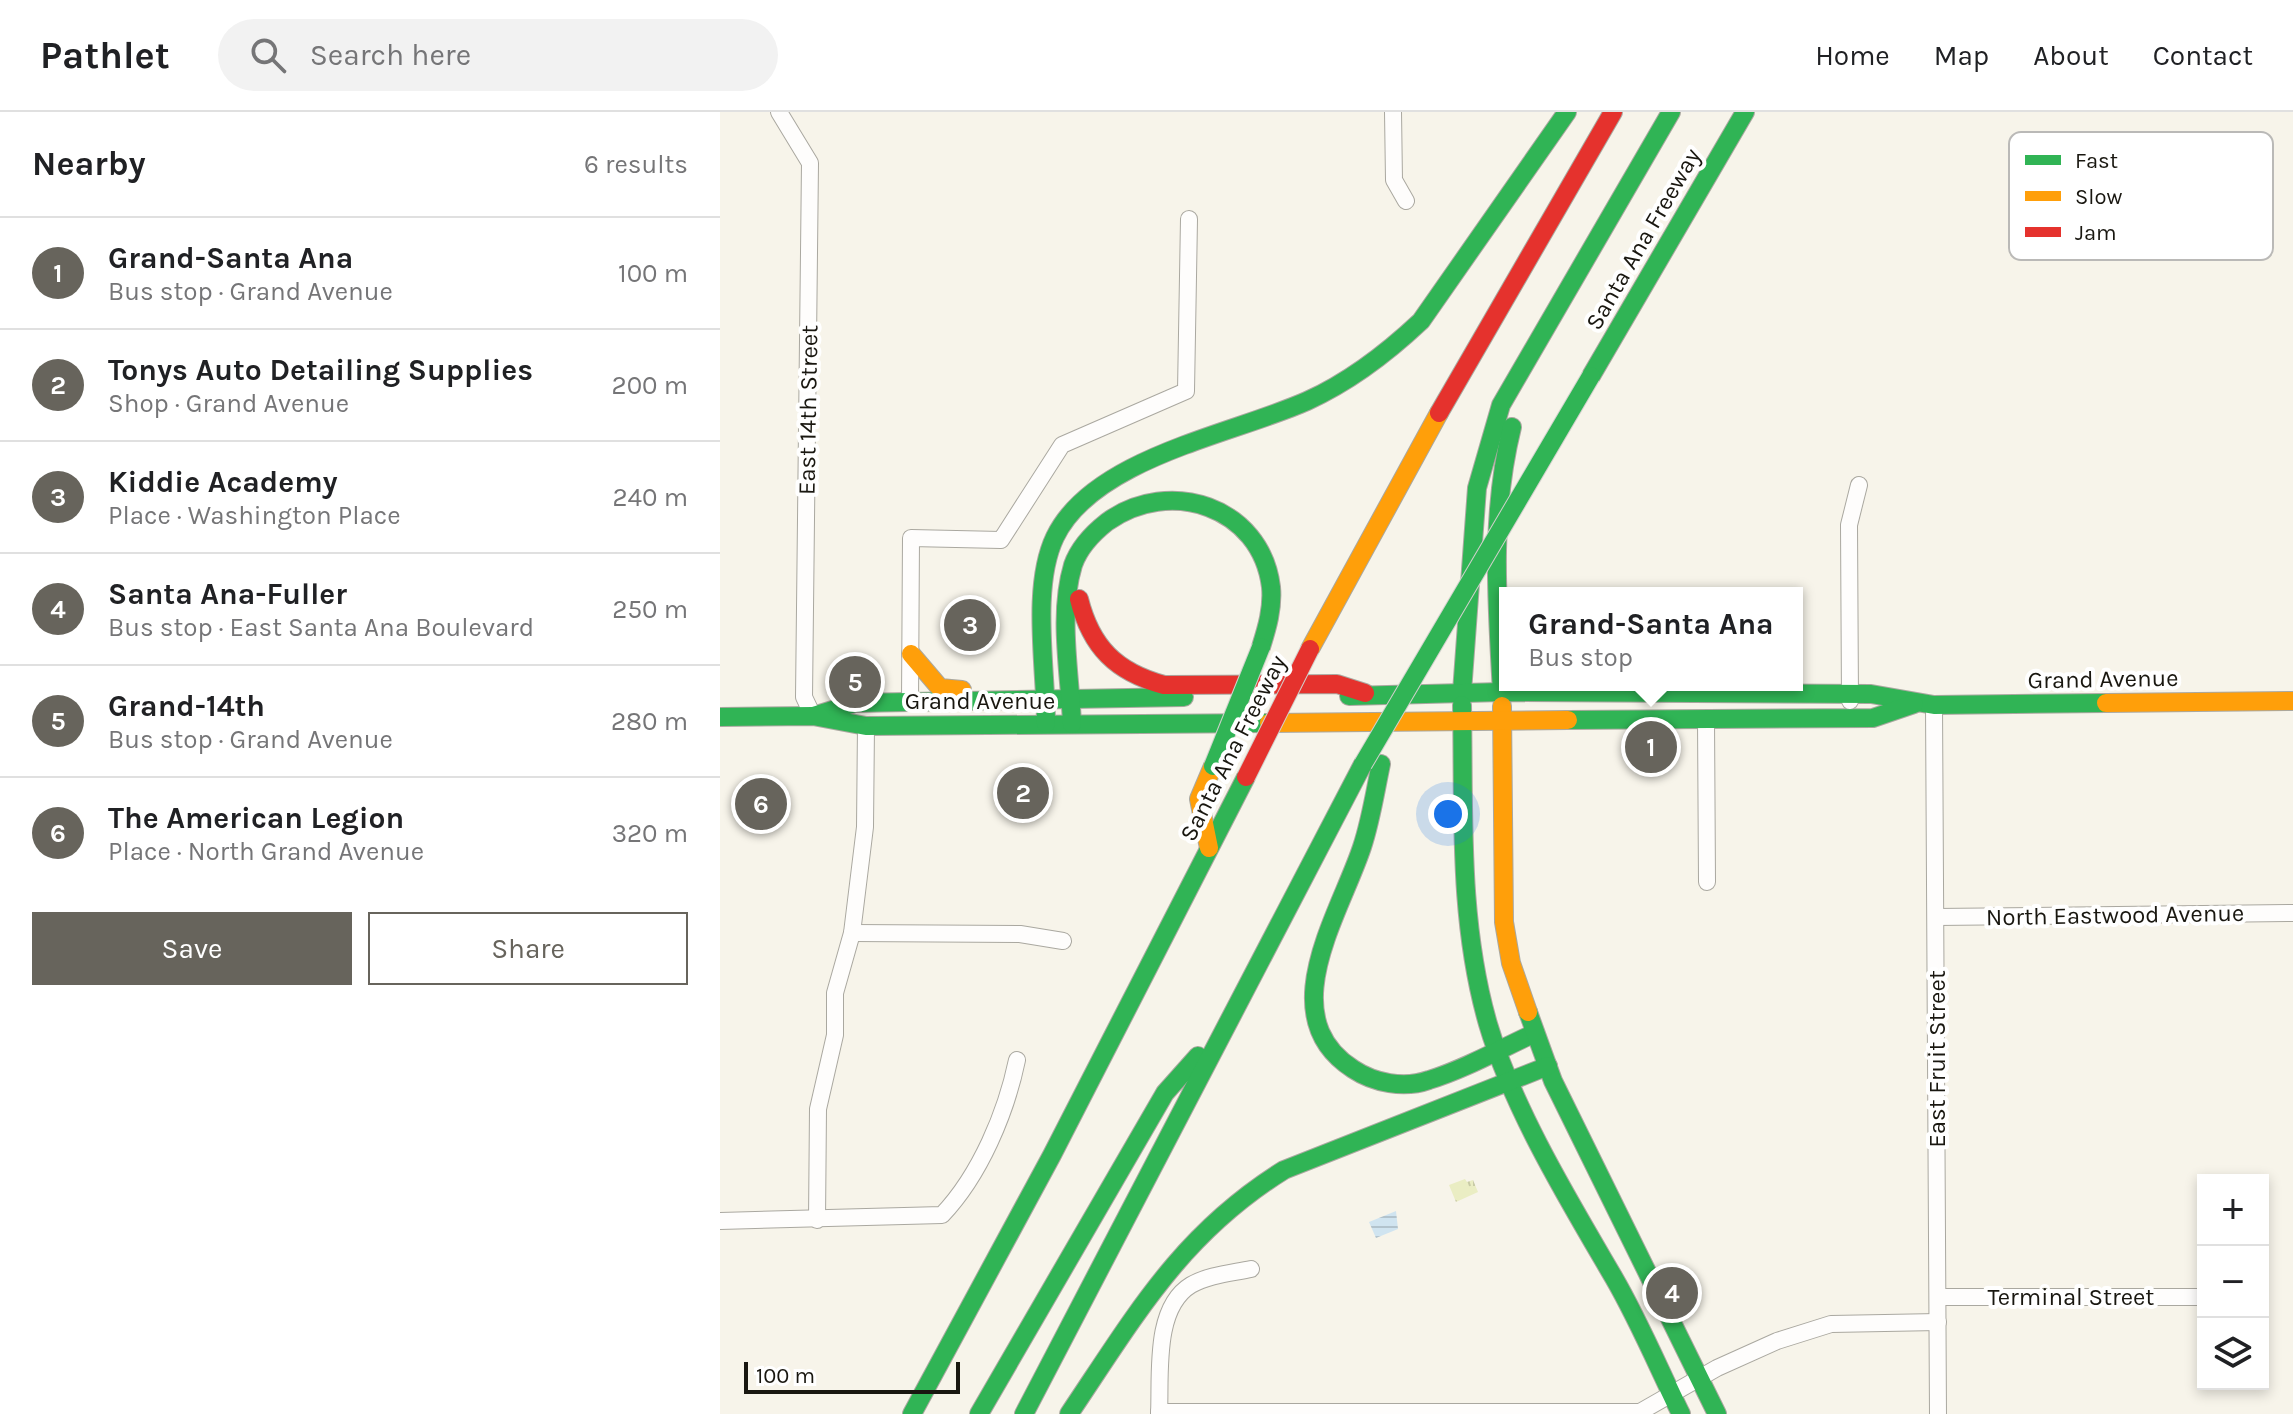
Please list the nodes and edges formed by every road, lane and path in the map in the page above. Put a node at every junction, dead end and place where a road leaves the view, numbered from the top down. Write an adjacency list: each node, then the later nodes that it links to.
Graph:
1 (779, 112): 25 (street, East 14th Street)
2 (1393, 112): 8 (street)
3 (1567, 112): 18 (main road)
4 (1613, 112): 35 (main road, Santa Ana Freeway, bridge)
5 (1671, 112): 14 (main road)
6 (1687, 112): 12 (main road)
7 (1745, 112): 34 (main road, Santa Ana Freeway, bridge)
8 (1406, 201)
9 (1189, 219): 13 (street)
10 (1859, 485): 17 (street)
11 (1096, 532): 16 (main road); 19 (main road); 35 (main road, bridge)
12 (1500, 587)
13 (911, 654): 20 (main road); 21 (street)
14 (1462, 692): 15 (main road, Grand Avenue); 16 (main road, Grand Avenue); 29 (main road)
15 (1502, 692): 17 (main road, Grand Avenue); 30 (main road)
16 (1365, 693): 19 (main road, Grand Avenue)
17 (1850, 694): 23 (main road, Grand Avenue); 27 (street)
18 (1046, 697): 19 (main road, Grand Avenue); 20 (main road, Grand Avenue); 31 (main road)
19 (1072, 697): 32 (main road)
20 (994, 698): 21 (main road, Grand Avenue)
21 (910, 701): 25 (main road, Grand Avenue)
22 (2293, 701): 24 (main road, Grand Avenue)
23 (1914, 704): 24 (main road, Grand Avenue); 27 (main road, Grand Avenue)
24 (1934, 705): 38 (street, East Fruit Street)
25 (813, 716): 26 (main road); 33 (main road, Grand Avenue)
26 (720, 717)
27 (1850, 718): 28 (main road, Grand Avenue)
28 (1706, 719): 30 (main road, Grand Avenue); 36 (street)
29 (1462, 721): 30 (main road, Grand Avenue); 32 (main road, Grand Avenue); 43 (main road)
30 (1502, 721): 42 (main road)
31 (1046, 724): 32 (main road, Grand Avenue); 33 (main road, Grand Avenue)
32 (1072, 724)
33 (866, 726): 39 (street)
34 (1372, 764): 41 (main road); 43 (main road)
35 (1209, 848): 56 (main road, Santa Ana Freeway)
36 (1707, 882)
37 (2293, 913): 38 (street, North Eastwood Avenue)
38 (1936, 917): 50 (street, East Fruit Street)
39 (852, 933): 40 (street); 47 (street)
40 (1063, 941)
41 (1231, 1019): 57 (main road); 58 (main road)
42 (1535, 1033): 43 (main road); 45 (main road)
43 (1498, 1050): 46 (main road)
44 (1017, 1060): 47 (street)
45 (1548, 1066): 46 (main road); 53 (main road)
46 (1510, 1081): 54 (main road); 59 (main road)
47 (817, 1220): 48 (street)
48 (720, 1221)
49 (1251, 1269): 55 (street)
50 (1938, 1297): 51 (street, Terminal Street); 52 (street, East Fruit Street)
51 (2197, 1297)
52 (1938, 1322): 53 (street); 62 (street, East Fruit Street)
53 (1699, 1379): 54 (street); 61 (main road)
54 (1672, 1395): 55 (street); 60 (main road)
55 (1159, 1413)
56 (912, 1414)
57 (979, 1414)
58 (1024, 1414)
59 (1069, 1414)
60 (1681, 1414)
61 (1717, 1414)
62 (1938, 1414)

